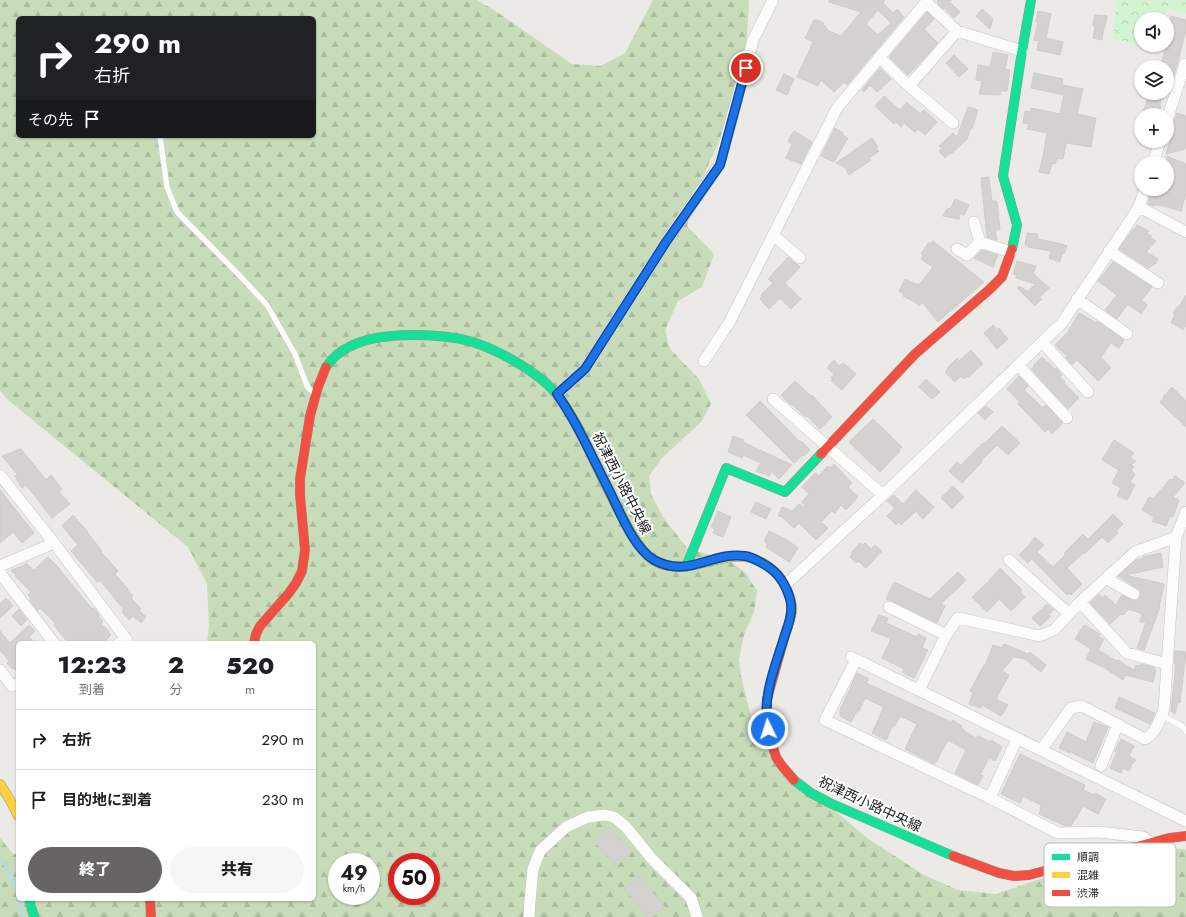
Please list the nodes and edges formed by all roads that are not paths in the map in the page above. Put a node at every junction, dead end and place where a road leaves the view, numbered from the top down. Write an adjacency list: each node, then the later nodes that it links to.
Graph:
1 (774, 0): 29 (street)
2 (1031, 0): 5 (main road)
3 (927, 1): 4 (street); 6 (street)
4 (957, 31): 5 (street); 8 (street)
5 (1022, 51): 20 (main road)
6 (879, 57): 8 (street); 16 (street)
7 (1186, 64): 9 (street)
8 (909, 86): 10 (street)
9 (1171, 108)
10 (953, 123)
11 (160, 138): 30 (lane)
12 (1143, 196): 13 (street)
13 (1139, 207): 15 (street); 19 (street)
14 (974, 222): 17 (street)
15 (1186, 232)
16 (773, 235): 21 (street); 26 (street)
17 (980, 242): 18 (street); 20 (street)
18 (957, 249)
19 (1109, 251): 22 (street); 23 (street)
20 (1012, 252): 33 (main road)
21 (800, 258)
22 (1158, 283)
23 (1078, 299): 24 (street); 25 (street)
24 (1127, 334)
25 (1042, 342): 27 (street); 28 (street)
26 (704, 361)
27 (1018, 365): 32 (street); 35 (street)
28 (1088, 392)
29 (557, 394): 30 (main road, 祝津西小路中央線); 41 (main road, 祝津西小路中央線)
30 (315, 395): 52 (main road, 祝津西小路中央線)
31 (773, 399): 33 (street)
32 (1067, 418)
33 (828, 446): 35 (street); 41 (main road)
34 (0, 475): 38 (street)
35 (884, 495): 44 (street)
36 (1186, 512): 37 (street)
37 (1176, 538): 43 (street); 53 (street)
38 (54, 543): 40 (street); 51 (street)
39 (1009, 560): 48 (street)
40 (0, 566)
41 (686, 567): 44 (main road, 祝津西小路中央線)
42 (0, 573): 50 (street)
43 (1108, 576): 45 (street); 46 (street)
44 (785, 585): 69 (main road, 祝津西小路中央線)
45 (1134, 594)
46 (1080, 602): 48 (street); 53 (street)
47 (889, 607): 49 (street)
48 (1069, 614): 49 (street)
49 (946, 635): 56 (street)
50 (52, 641)
51 (124, 641)
52 (255, 641)
53 (1167, 664): 57 (street)
54 (0, 670): 55 (street)
55 (16, 685)
56 (919, 690): 60 (street); 64 (street)
57 (1162, 715): 58 (street); 59 (lane)
58 (1118, 724): 61 (street); 62 (street)
59 (1186, 731)
60 (1017, 739): 61 (street); 64 (street)
61 (1041, 750): 66 (street)
62 (1101, 766)
63 (0, 784): 65 (main road)
64 (990, 798): 68 (street)
65 (16, 812)
66 (1186, 822)
67 (1186, 836): 68 (main road, 祝津西小路中央線)
68 (1152, 843)
69 (1044, 871)
70 (30, 901): 72 (main road)
71 (150, 901): 73 (main road)
72 (34, 917)
73 (151, 917)
74 (529, 917): 75 (street)
75 (698, 917)

